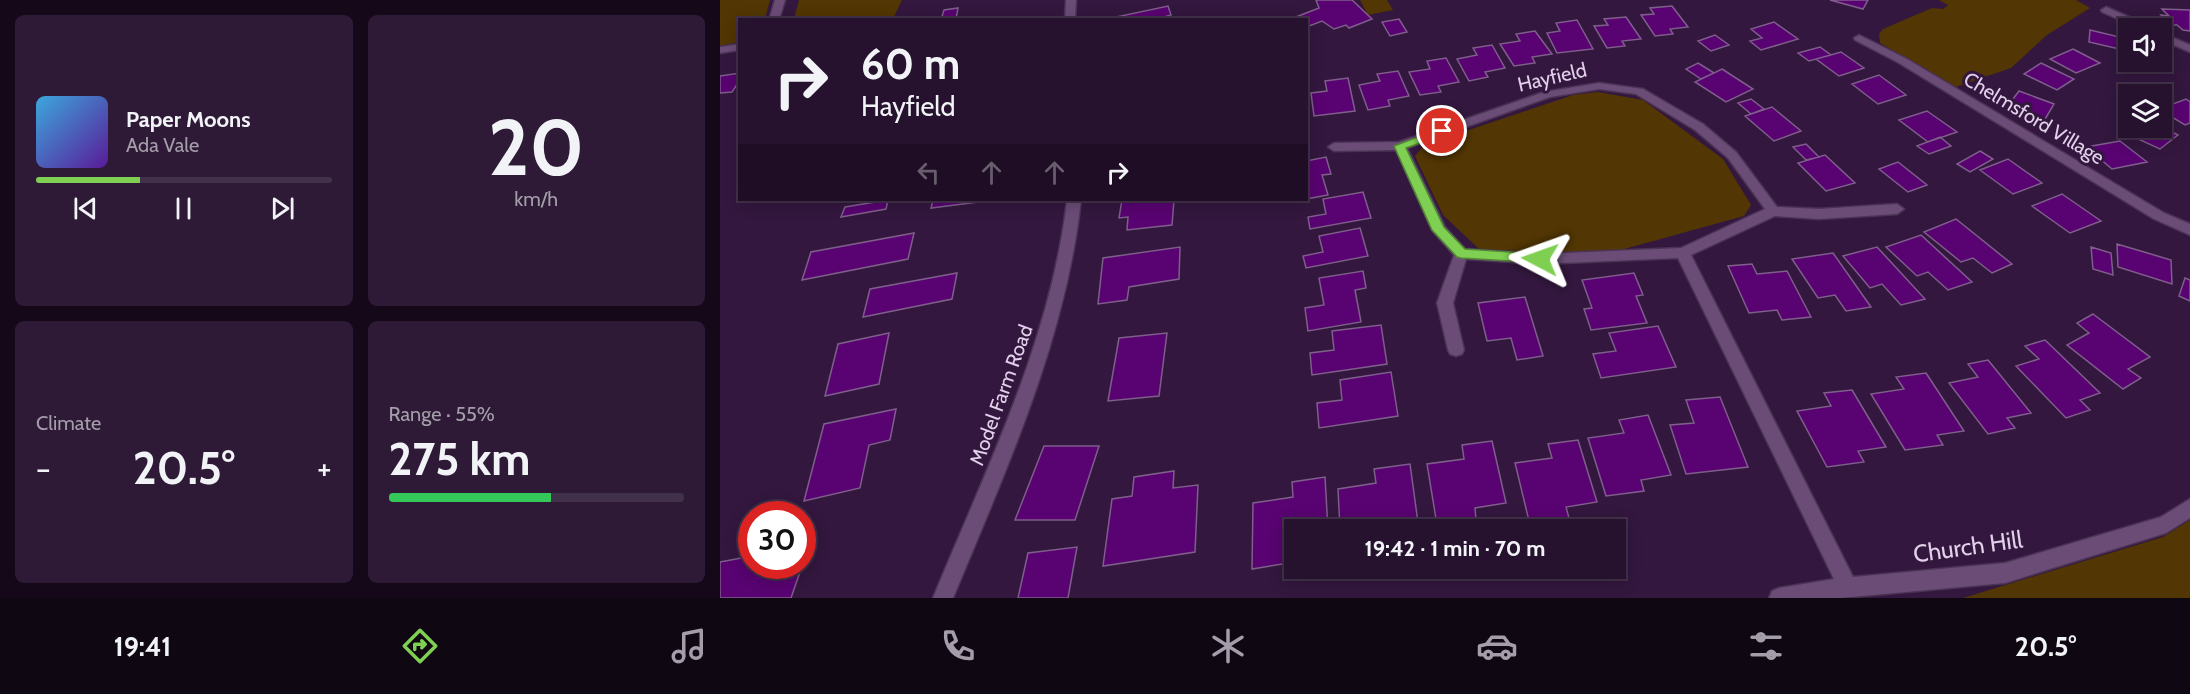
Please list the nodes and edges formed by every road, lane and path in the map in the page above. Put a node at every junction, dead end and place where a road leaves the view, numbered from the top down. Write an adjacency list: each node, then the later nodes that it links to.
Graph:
1 (780, 0): 4 (street)
2 (1071, 0): 5 (street)
3 (2106, 10): 6 (street)
4 (775, 18)
5 (1070, 18)
6 (2124, 18)
7 (1859, 38): 17 (street, Chelmsford Village)
8 (2172, 41): 10 (street)
9 (738, 47): 11 (street)
10 (2190, 49)
11 (720, 50)
12 (1400, 146): 13 (street, Hayfield); 16 (street, Hayfield); 19 (street)
13 (1334, 147)
14 (1074, 201): 23 (street, Model Farm Road)
15 (1897, 209): 16 (street)
16 (1773, 211): 18 (street)
17 (2190, 230)
18 (1683, 253): 19 (street); 22 (street)
19 (1461, 254): 20 (street)
20 (1456, 350)
21 (2190, 508): 22 (street, Church Hill)
22 (1848, 587): 24 (street, Church Hill)
23 (943, 598)
24 (1779, 598)

